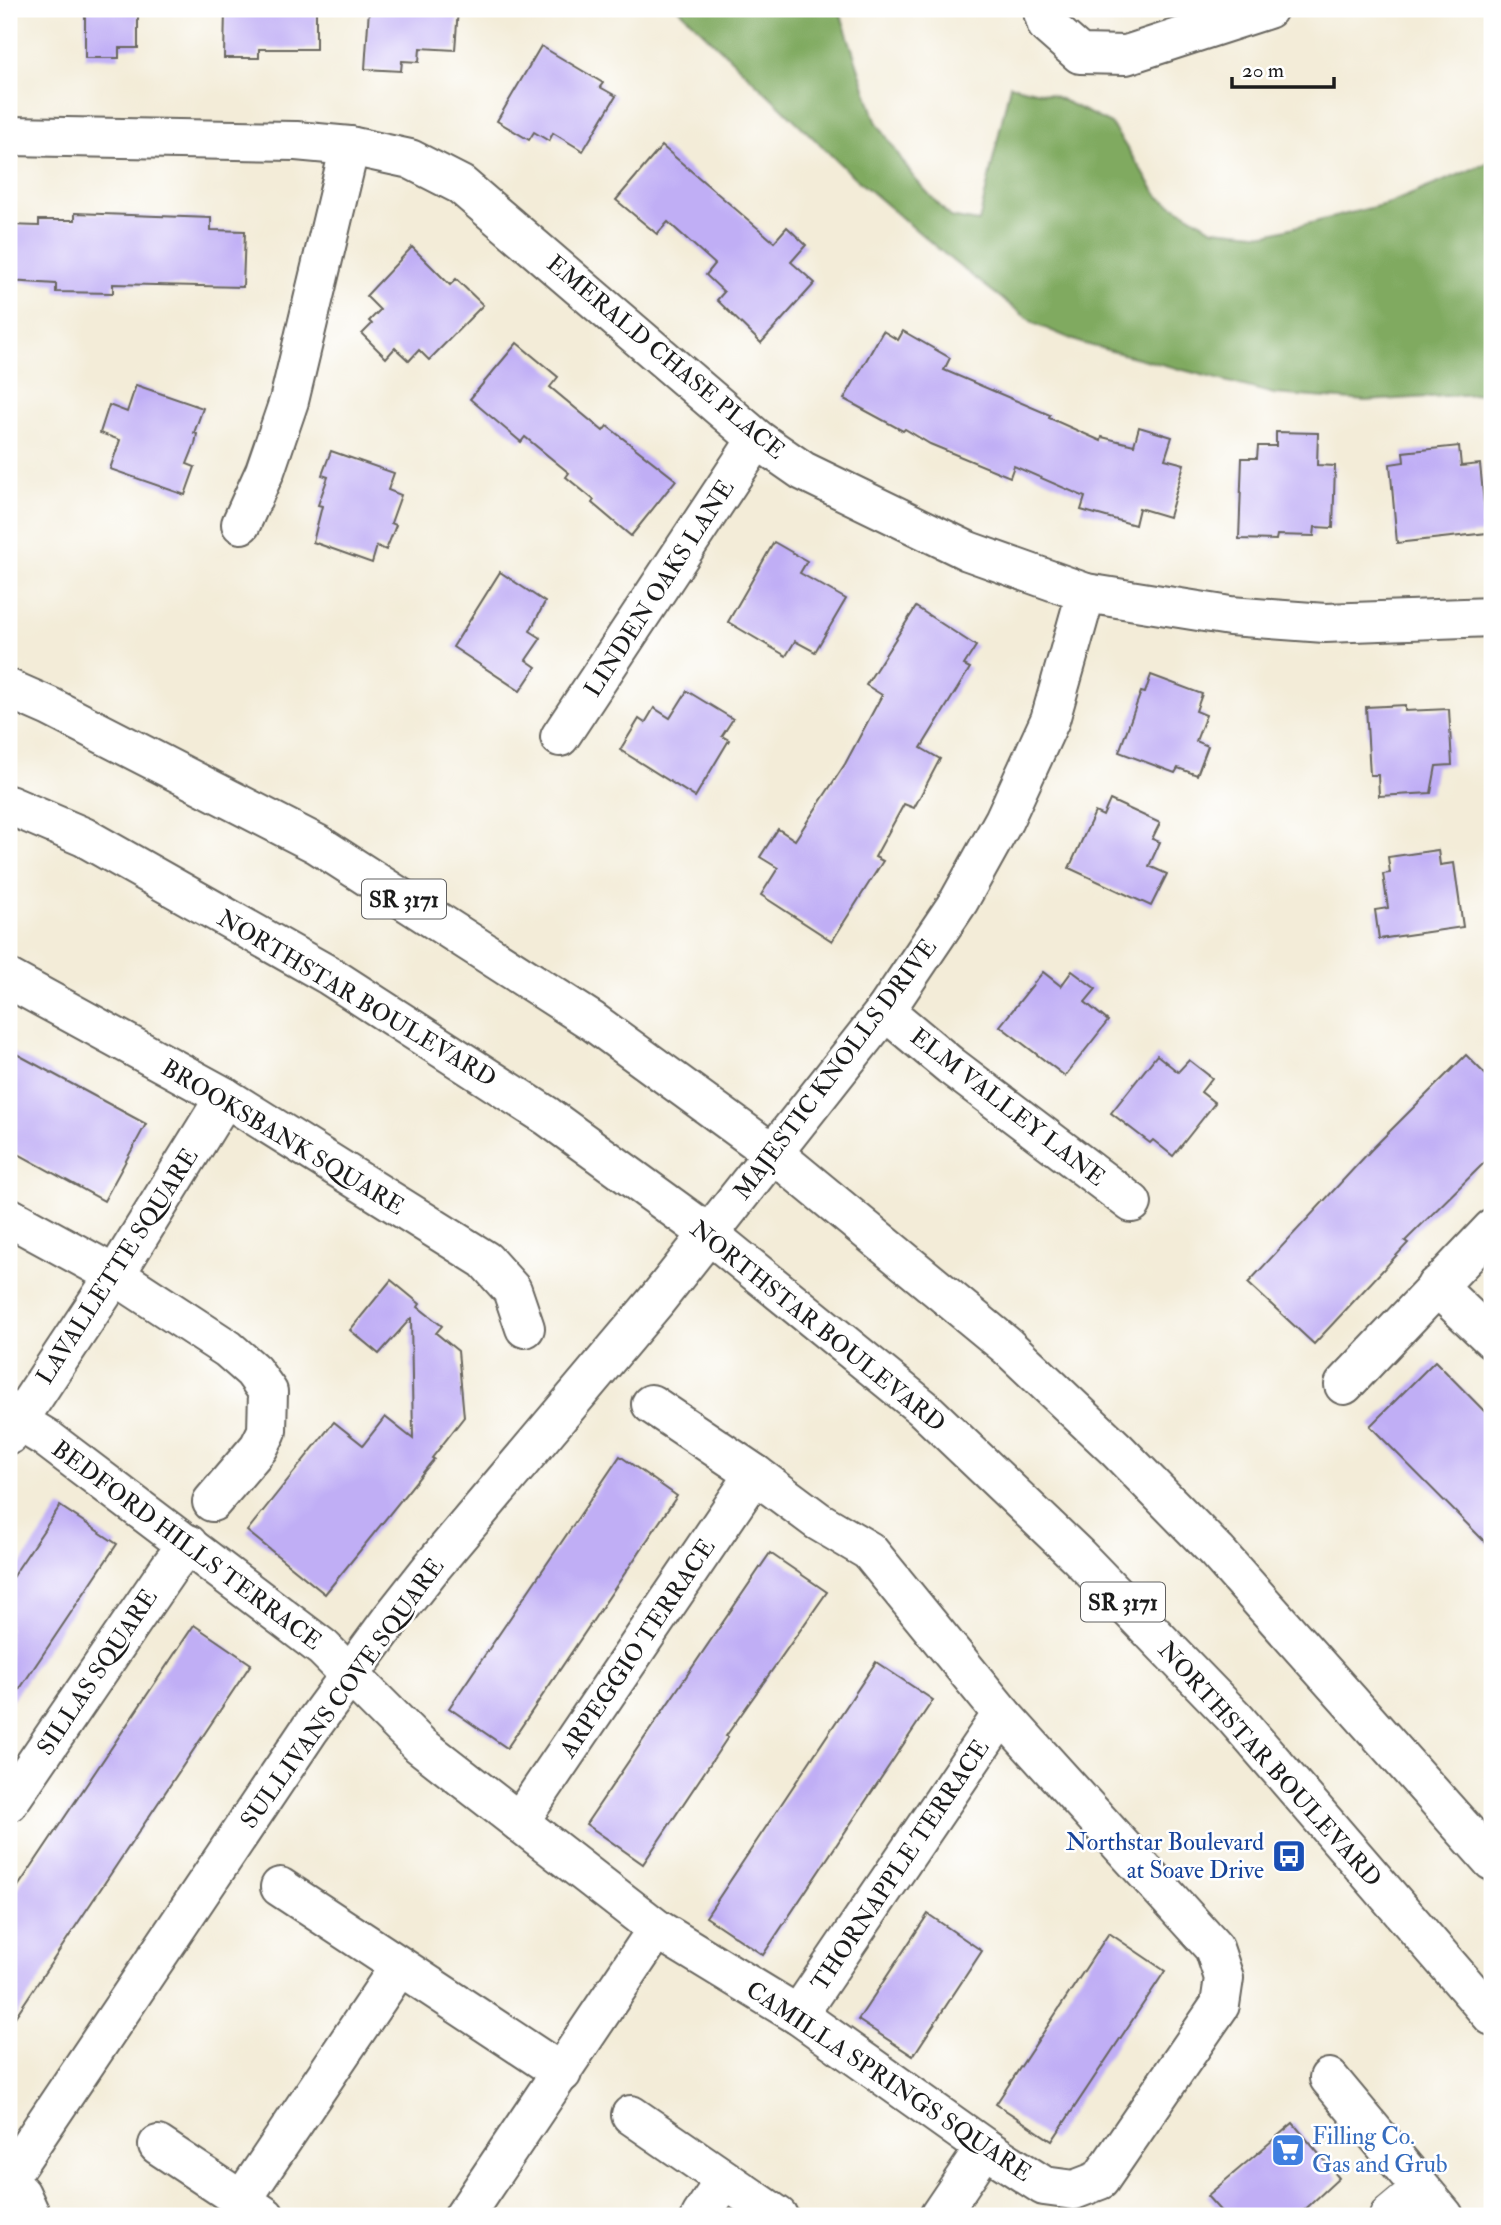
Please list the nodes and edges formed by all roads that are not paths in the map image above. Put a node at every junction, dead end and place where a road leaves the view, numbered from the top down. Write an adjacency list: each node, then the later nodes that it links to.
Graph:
1 (1042, 9): 2 (street)
2 (1268, 9)
3 (9, 136): 4 (street, EMERALD CHASE PLACE)
4 (350, 146): 5 (street, EMERALD CHASE PLACE); 6 (street)
5 (757, 439): 7 (street, EMERALD CHASE PLACE); 10 (street, LINDEN OAKS LANE)
6 (241, 524)
7 (1086, 593): 8 (street, EMERALD CHASE PLACE); 13 (street, MAJESTIC KNOLLS DRIVE)
8 (1492, 617)
9 (9, 689): 15 (street, SR 3171)
10 (560, 737)
11 (9, 805): 19 (street, NORTHSTAR BOULEVARD / SR 3171)
12 (9, 979): 14 (street, BROOKSBANK SQUARE)
13 (886, 1011): 15 (street, MAJESTIC KNOLLS DRIVE); 16 (street, ELM VALLEY LANE)
14 (225, 1097): 20 (street, LAVALLETTE SQUARE); 22 (street, BROOKSBANK SQUARE)
15 (773, 1153): 19 (street, MAJESTIC KNOLLS DRIVE); 34 (street, SR 3171)
16 (1132, 1203)
17 (9, 1217): 20 (street)
18 (1492, 1228): 21 (street)
19 (709, 1234): 30 (street, SULLIVANS COVE SQUARE); 39 (street, NORTHSTAR BOULEVARD / SR 3171)
20 (115, 1275): 26 (street, LAVALLETTE SQUARE); 28 (street)
21 (1436, 1286): 23 (street); 24 (street)
22 (524, 1328)
23 (1492, 1339)
24 (1344, 1385)
25 (650, 1404): 27 (street, CAMILLA SPRINGS SQUARE)
26 (13, 1428): 29 (street, BEDFORD HILLS TERRACE)
27 (755, 1474): 31 (street, CAMILLA SPRINGS SQUARE); 33 (street, ARPEGGIO TERRACE)
28 (212, 1502)
29 (187, 1544): 30 (street, BEDFORD HILLS TERRACE); 32 (street, SILLAS SQUARE)
30 (349, 1676): 33 (street, CAMILLA SPRINGS SQUARE); 45 (street, SULLIVANS COVE SQUARE)
31 (1002, 1714): 38 (street, THORNAPPLE TERRACE); 44 (street, CAMILLA SPRINGS SQUARE)
32 (9, 1802)
33 (519, 1822): 36 (street, CAMILLA SPRINGS SQUARE)
34 (1492, 1861)
35 (280, 1887): 37 (street)
36 (657, 1929): 38 (street, CAMILLA SPRINGS SQUARE); 40 (street)
37 (399, 1967): 40 (street); 49 (street)
38 (798, 2015): 44 (street, CAMILLA SPRINGS SQUARE)
39 (1492, 2016)
40 (562, 2073): 51 (street)
41 (1329, 2078): 48 (street)
42 (631, 2115): 47 (street)
43 (158, 2145): 49 (street)
44 (985, 2148): 54 (street)
45 (9, 2177)
46 (9, 2182): 50 (street)
47 (724, 2182): 52 (street); 53 (street)
48 (1432, 2203): 55 (street)
49 (254, 2208)
50 (31, 2216)
51 (464, 2216)
52 (701, 2216)
53 (778, 2216)
54 (939, 2216)
55 (1389, 2216)

